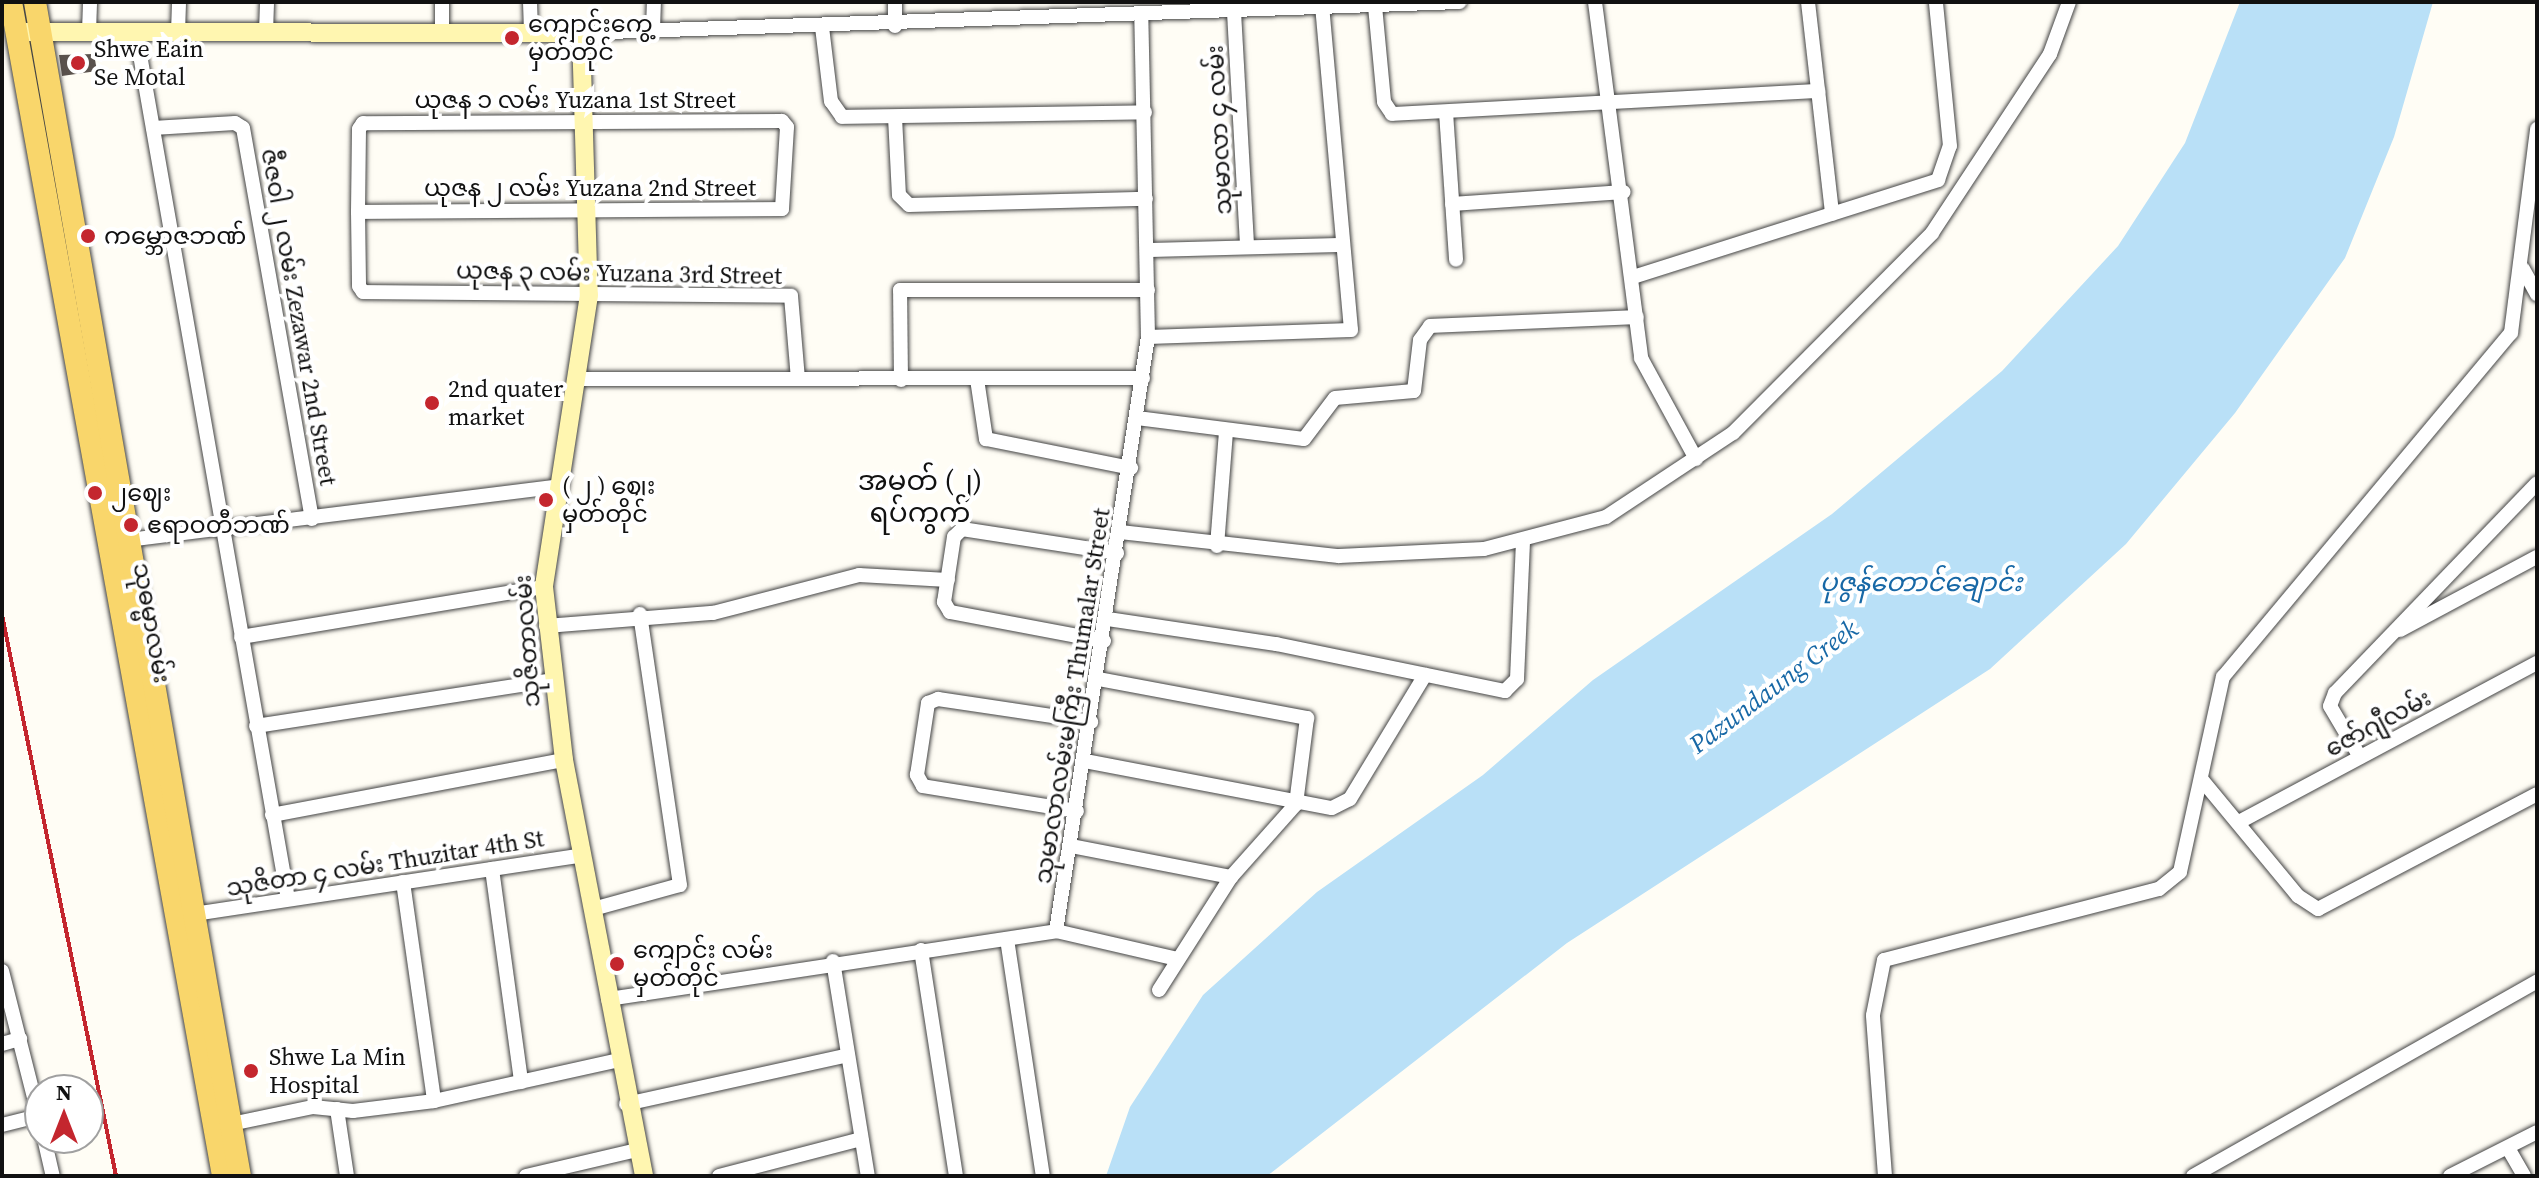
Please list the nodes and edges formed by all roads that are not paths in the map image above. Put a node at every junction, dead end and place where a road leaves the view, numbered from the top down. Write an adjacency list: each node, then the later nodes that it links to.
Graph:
1 (11, 2): 25 (main road)
2 (35, 2): 25 (main road)
3 (90, 2): 26 (street)
4 (179, 2): 28 (street)
5 (267, 2): 29 (street)
6 (442, 2): 23 (street)
7 (530, 2): 24 (street)
8 (654, 2): 22 (street)
9 (895, 2): 20 (street)
10 (1459, 2): 14 (street)
11 (1595, 2): 32 (street)
12 (1808, 2): 31 (street)
13 (1936, 2): 45 (street)
14 (1410, 3): 16 (street)
15 (2069, 3): 65 (street)
16 (1375, 6): 17 (street); 34 (street)
17 (1322, 8): 18 (street); 47 (street)
18 (1234, 12): 19 (street); 48 (street, သုမာလာ ၄ လမ်း)
19 (1141, 15): 20 (street); 33 (street, သုမာလာလမ်းမကြီး Thumalar Street)
20 (895, 26): 21 (street)
21 (822, 27): 22 (street); 35 (street)
22 (653, 29): 30 (street)
23 (442, 31): 24 (main road); 29 (main road)
24 (531, 31): 30 (main road)
25 (21, 32): 26 (main road); 72 (main road, သုဓမ္မာလမ်း); 120 (main road, သုဓမ္မာလမ်း)
26 (89, 32): 27 (main road)
27 (136, 32): 28 (main road); 38 (street)
28 (178, 32): 29 (main road)
29 (266, 32)
30 (583, 42): 36 (main road, သုဇိတာလမ်း)
31 (1818, 91): 32 (street); 45 (street)
32 (1610, 101): 34 (street); 40 (street)
33 (1145, 112): 35 (street); 41 (street, သုမာလာလမ်းမကြီး Thumalar Street)
34 (1446, 112): 42 (street)
35 (895, 117): 41 (street)
36 (587, 123): 37 (street, ယုဇန ၁ လမ်း Yuzana 1st Street); 43 (main road, သုဇိတာလမ်း); 44 (street, ယုဇန ၁ လမ်း Yuzana 1st Street)
37 (786, 123): 43 (street, ယုဇန ၂ လမ်း Yuzana 2nd Street)
38 (153, 128): 69 (street, ဇီဇဝါ ၂ လမ်း Zezawar 2nd Street); 70 (street)
39 (2537, 129): 46 (street)
40 (1624, 192): 42 (street); 52 (street)
41 (1146, 199): 49 (street, သုမာလာလမ်းမကြီး Thumalar Street)
42 (1452, 204): 50 (street)
43 (589, 209): 44 (street, ယုဇန ၂ လမ်း Yuzana 2nd Street); 55 (main road, သုဇိတာလမ်း)
44 (358, 212): 55 (street, ယုဇန ၃ လမ်း Yuzana 3rd Street)
45 (1832, 214): 52 (street)
46 (2533, 216): 51 (street)
47 (1341, 245): 48 (street); 57 (street)
48 (1247, 246): 49 (street)
49 (1148, 250): 53 (street, သုမာလာလမ်းမကြီး Thumalar Street)
50 (1456, 260)
51 (2523, 269): 54 (street); 94 (street)
52 (1633, 277): 56 (street)
53 (1148, 290): 57 (street, သုမာလာလမ်းမကြီး Thumalar Street); 62 (street)
54 (2537, 294)
55 (589, 295): 59 (main road, သုဇိတာလမ်း); 60 (street, ယုဇန ၃ လမ်း Yuzana 3rd Street)
56 (1637, 317): 64 (street); 65 (street)
57 (1148, 337): 58 (street, သုမာလာလမ်းမကြီး Thumalar Street)
58 (1143, 378): 61 (street); 63 (street, သုမာလာလမ်းမကြီး Thumalar Street)
59 (579, 379): 60 (street); 68 (main road, သုဇိတာလမ်း)
60 (798, 379): 62 (street)
61 (977, 379): 62 (street); 66 (street)
62 (901, 380)
63 (1137, 418): 64 (street); 66 (street, သုမာလာလမ်းမကြီး Thumalar Street)
64 (1226, 432): 74 (street)
65 (1696, 459): 73 (street)
66 (1131, 468): 71 (street, သုမာလာလမ်းမကြီး Thumalar Street)
67 (2537, 483): 83 (street)
68 (555, 487): 69 (street); 78 (main road, သုဇိတာလမ်း)
69 (312, 519): 70 (street)
70 (224, 530): 72 (street); 82 (street)
71 (1120, 532): 74 (street); 75 (street, သုမာလာလမ်းမကြီး Thumalar Street)
72 (128, 540): 107 (main road, သုဓမ္မာလမ်း)
73 (1523, 541): 74 (street); 86 (street)
74 (1217, 546)
75 (1117, 553): 77 (street); 80 (street, သုမာလာလမ်းမကြီး Thumalar Street)
76 (2537, 557): 83 (street)
77 (948, 580): 79 (street); 84 (street)
78 (544, 587): 81 (main road, သုဇိတာလမ်း); 82 (street)
79 (640, 614): 81 (street); 106 (street)
80 (1108, 619): 84 (street, သုမာလာလမ်းမကြီး Thumalar Street); 86 (street)
81 (546, 626): 88 (main road, သုဇိတာလမ်း)
82 (241, 637): 90 (street)
83 (2386, 638): 91 (street)
84 (1104, 641): 87 (street, သုမာလာလမ်းမကြီး Thumalar Street)
85 (2537, 663): 91 (street, ဇော်ဂျီလမ်း)
86 (1425, 675): 96 (street)
87 (1098, 679): 89 (street, သုမာလာလမ်းမကြီး Thumalar Street); 96 (street)
88 (552, 680): 90 (street); 92 (main road, သုဇိတာလမ်း)
89 (1091, 722): 93 (street, သုမာလာလမ်းမကြီး Thumalar Street); 97 (street)
90 (256, 726): 98 (street)
91 (2360, 757): 99 (street, ဇော်ဂျီလမ်း)
92 (564, 760): 98 (street); 101 (main road, သုဇိတာလမ်း)
93 (1085, 761): 96 (street); 97 (street, သုမာလာလမ်းမကြီး Thumalar Street)
94 (2202, 780): 99 (street); 145 (street)
95 (2537, 794): 99 (street)
96 (1296, 804): 103 (street)
97 (1077, 811): 100 (street, သုမာလာလမ်းမကြီး Thumalar Street)
98 (272, 815): 105 (street)
99 (2239, 822)
100 (1071, 846): 103 (street); 108 (street, သုမာလာလမ်းမကြီး Thumalar Street)
101 (583, 855): 102 (street, သုဇိတာ ၄ လမ်း Thuzitar 4th St); 106 (main road, သုဇိတာလမ်း)
102 (492, 869): 104 (street, သုဇိတာ ၄ လမ်း Thuzitar 4th St); 123 (street)
103 (1231, 877): 111 (street)
104 (403, 882): 105 (street, သုဇိတာ ၄ လမ်း Thuzitar 4th St); 124 (street)
105 (288, 899): 107 (street, သုဇိတာ ၄ လမ်း Thuzitar 4th St)
106 (593, 909): 116 (main road, သုဇိတာလမ်း)
107 (194, 914): 120 (main road, သုဓမ္မာလမ်း)
108 (1056, 931): 109 (street); 111 (street)
109 (1007, 939): 110 (street); 144 (street)
110 (921, 950): 112 (street); 143 (street)
111 (1177, 959): 115 (street)
112 (833, 961): 116 (street); 119 (street)
113 (2, 971): 117 (street)
114 (2537, 981): 146 (street)
115 (1159, 990)
116 (608, 999): 121 (main road, သုဇိတာလမ်း)
117 (20, 1039): 118 (street); 122 (street)
118 (2, 1044)
119 (848, 1055): 125 (street); 131 (street)
120 (212, 1058): 128 (main road, သုဓမ္မာလမ်း); 136 (main road, သုဓမ္မာလမ်း)
121 (619, 1060): 123 (street); 125 (main road, သုဇိတာလမ်း)
122 (28, 1074)
123 (521, 1082): 124 (street)
124 (434, 1101): 126 (street)
125 (626, 1104): 133 (main road, သုဇိတာလမ်း)
126 (337, 1109): 128 (street); 138 (street)
127 (24, 1121): 129 (street)
128 (231, 1124): 137 (main road, သုဓမ္မာလမ်း)
129 (2, 1125)
130 (2537, 1132): 132 (street)
131 (861, 1139): 141 (street); 142 (street)
132 (2508, 1148): 147 (street); 148 (street)
133 (637, 1150): 139 (street); 140 (main road, သုဇိတာလမ်း)
134 (48, 1154): 135 (street)
135 (53, 1176)
136 (223, 1176)
137 (240, 1176)
138 (347, 1176)
139 (526, 1176)
140 (644, 1176)
141 (719, 1176)
142 (868, 1176)
143 (956, 1176)
144 (1043, 1176)
145 (1885, 1176)
146 (2193, 1176)
147 (2450, 1176)
148 (2524, 1176)

